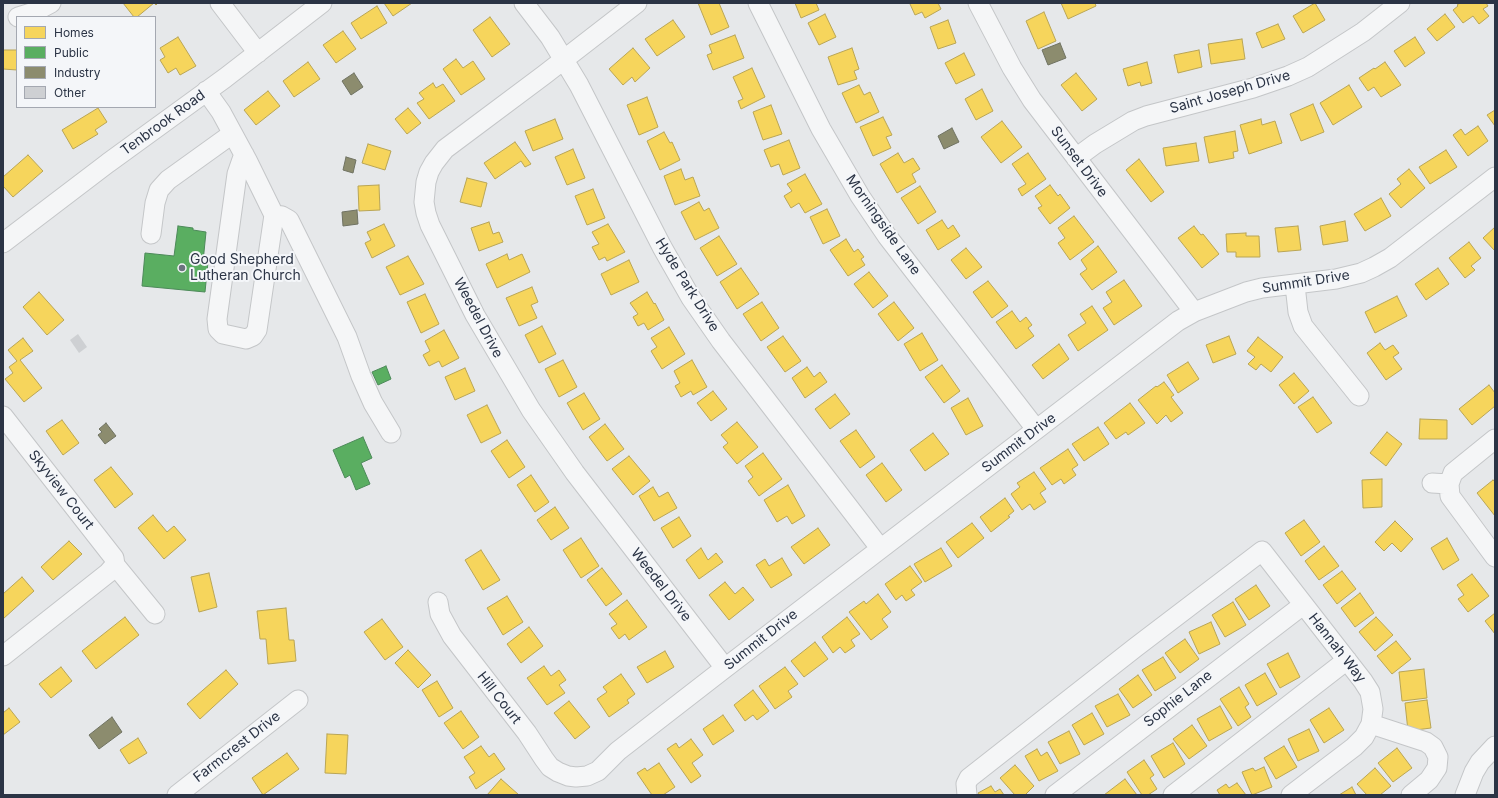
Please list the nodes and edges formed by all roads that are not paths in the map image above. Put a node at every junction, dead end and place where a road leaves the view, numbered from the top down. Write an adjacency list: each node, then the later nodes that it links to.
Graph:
1 (51, 3): 9 (street)
2 (220, 3): 12 (street)
3 (322, 3): 12 (street, Tenbrook Road)
4 (524, 3): 13 (street, Hyde Park Drive)
5 (637, 3): 13 (street, Weedel Drive)
6 (758, 3): 26 (street, Morningside Lane)
7 (978, 3): 17 (street, Sunset Drive)
8 (1400, 3): 17 (street, Saint Joseph Drive)
9 (20, 16)
10 (3, 17): 11 (street)
11 (16, 17)
12 (258, 53): 14 (street, Tenbrook Road)
13 (563, 60): 29 (street, Hyde Park Drive); 37 (street, Weedel Drive)
14 (206, 92): 15 (street); 21 (street, Tenbrook Road)
15 (232, 134): 16 (street); 20 (street)
16 (244, 154): 19 (street); 19 (street)
17 (1076, 158): 23 (street, Sunset Drive)
18 (1495, 177): 22 (street, Summit Drive)
19 (274, 216): 27 (street)
20 (151, 234)
21 (3, 243)
22 (1295, 284): 23 (street, Summit Drive); 24 (street)
23 (1194, 312): 26 (street, Summit Drive)
24 (1359, 396)
25 (3, 416): 31 (street, Skyview Court)
26 (1036, 429): 29 (street, Summit Drive)
27 (391, 433)
28 (1495, 439): 30 (street)
29 (880, 548): 37 (street, Summit Drive)
30 (1495, 557)
31 (115, 565): 34 (street, Skyview Court); 35 (street)
32 (438, 602): 41 (street, Hill Court)
33 (1303, 605): 36 (street, Hannah Way); 43 (street, Hannah Way); 44 (street, Sophie Lane)
34 (155, 614)
35 (3, 656)
36 (1347, 660): 39 (street, Hannah Way); 45 (street)
37 (725, 668): 41 (street, Summit Drive)
38 (298, 700): 42 (street, Farmcrest Drive)
39 (1371, 724): 46 (street, Hannah Way); 47 (street)
40 (1495, 746): 48 (street)
41 (576, 777)
42 (177, 795)
43 (967, 795)
44 (1055, 795)
45 (1173, 795)
46 (1291, 795)
47 (1411, 795)
48 (1465, 795)

